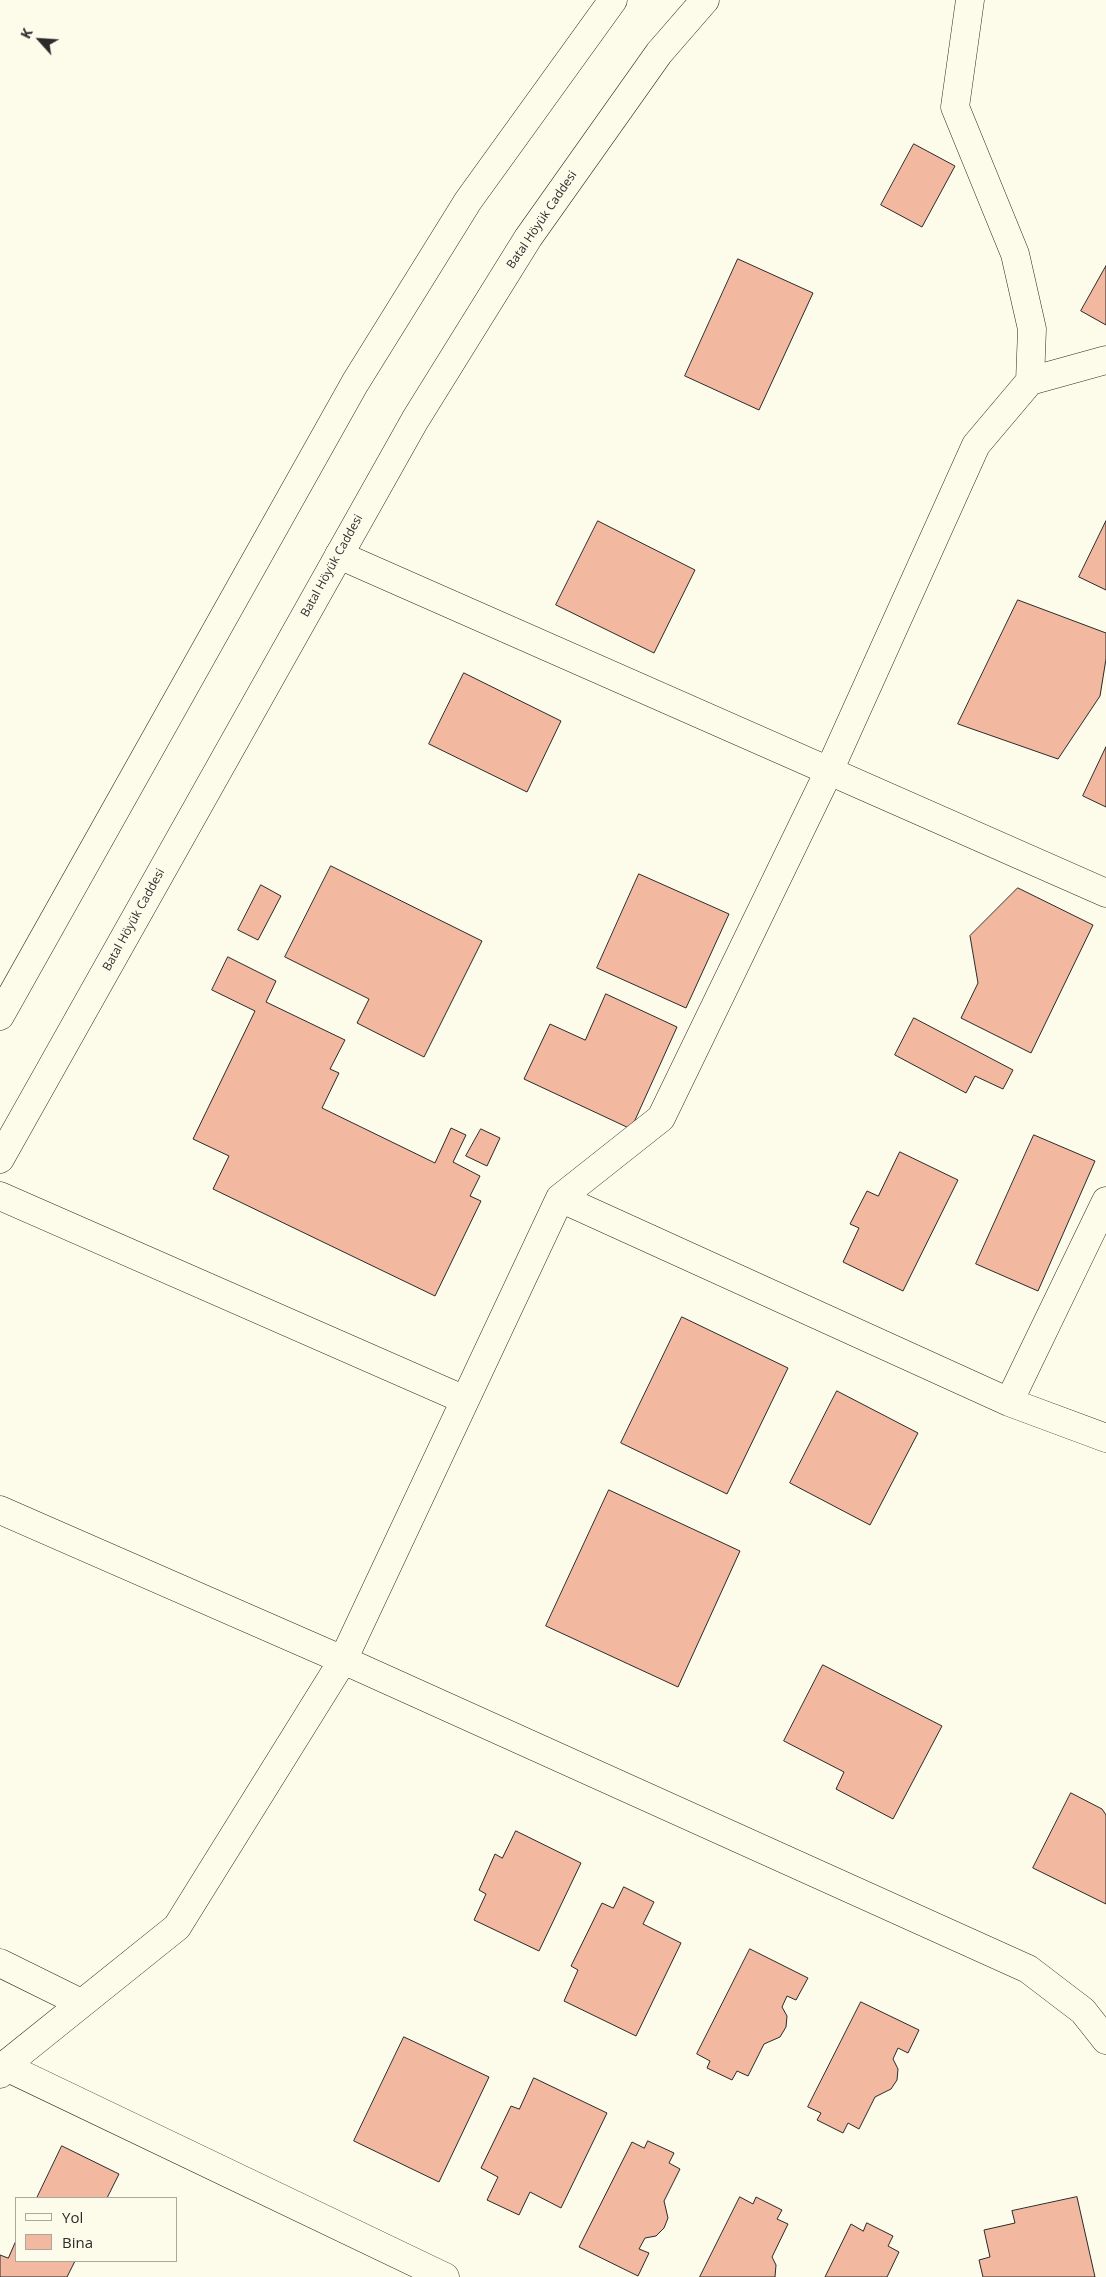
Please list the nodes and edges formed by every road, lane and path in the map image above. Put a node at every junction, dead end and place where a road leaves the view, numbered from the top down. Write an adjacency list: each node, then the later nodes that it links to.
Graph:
1 (613, 0): 9 (street)
2 (705, 0): 6 (street, Batal Höyük Caddesi)
3 (970, 0): 5 (street)
4 (1106, 360): 5 (street)
5 (1030, 381): 7 (street)
6 (339, 555): 7 (street); 10 (street, Batal Höyük Caddesi)
7 (829, 771): 8 (street); 12 (street)
8 (1106, 893)
9 (0, 1016)
10 (0, 1159)
11 (0, 1196): 14 (street)
12 (560, 1198): 14 (street); 15 (street)
13 (1106, 1201): 15 (street)
14 (465, 1400): 18 (street)
15 (1009, 1402): 16 (street)
16 (1106, 1438)
17 (0, 1510): 18 (street)
18 (343, 1660): 20 (street); 21 (street)
19 (0, 1964): 20 (street)
20 (82, 2003): 23 (street)
21 (1094, 2006): 22 (street)
22 (1106, 2040)
23 (2, 2070): 24 (street)
24 (445, 2277)

